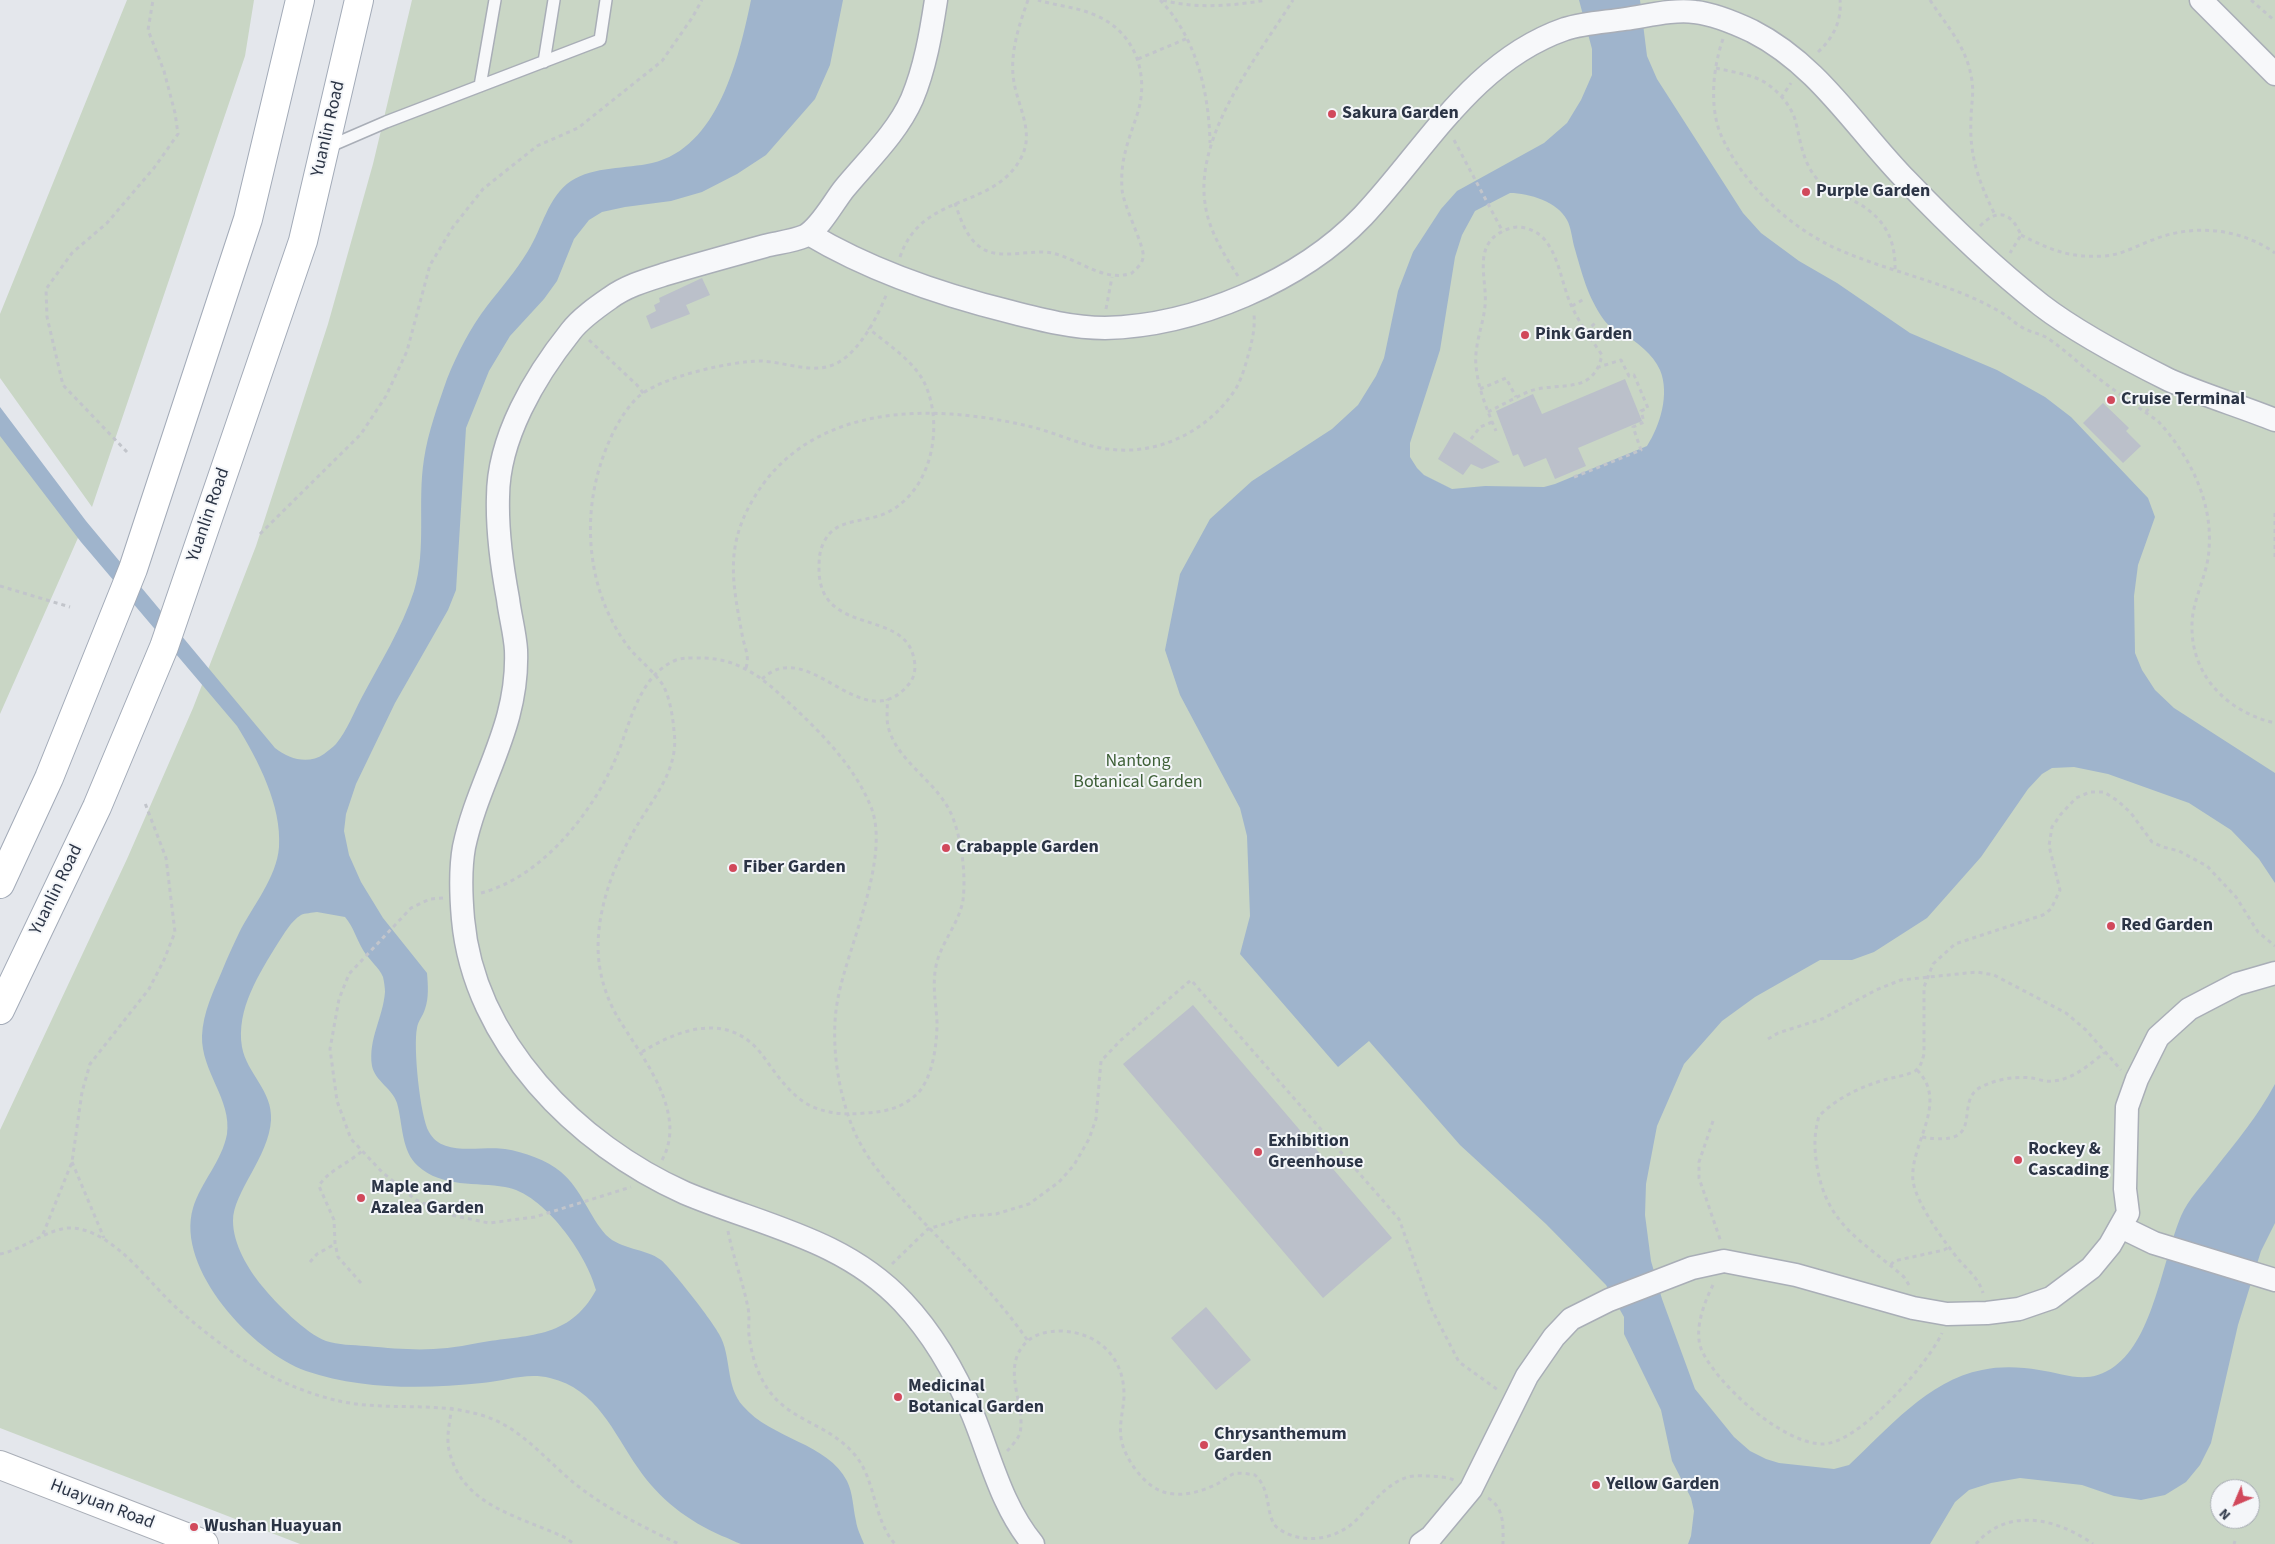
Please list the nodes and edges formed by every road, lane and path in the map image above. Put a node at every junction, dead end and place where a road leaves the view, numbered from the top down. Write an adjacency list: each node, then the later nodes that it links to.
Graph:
1 (153, 0): 56 (path)
2 (300, 0): 69 (main road)
3 (359, 0): 27 (main road, Yuanlin Road)
4 (495, 0): 24 (lane)
5 (554, 0): 21 (lane)
6 (606, 0): 21 (lane)
7 (702, 0): 59 (path)
8 (936, 0): 31 (street)
9 (1028, 0): 28 (path)
10 (1038, 0): 20 (path)
11 (1161, 0): 12 (path); 19 (path)
12 (1266, 0)
13 (1293, 0): 26 (path)
14 (1930, 0): 29 (path)
15 (2201, 0): 23 (street)
16 (2251, 0): 18 (path)
17 (1732, 21): 22 (path); 25 (street); 33 (street)
18 (2275, 21)
19 (1188, 38): 20 (path); 26 (path)
20 (1138, 59): 37 (path)
21 (544, 62): 24 (lane)
22 (1716, 68): 35 (path); 35 (path)
23 (2275, 74)
24 (480, 86): 27 (lane)
25 (1443, 120): 30 (path); 38 (street)
26 (1210, 146): 38 (path)
27 (324, 149): 74 (main road, Yuanlin Road)
28 (954, 203): 36 (path); 37 (path)
29 (1995, 215): 32 (path); 33 (path)
30 (1503, 232): 40 (path); 47 (path)
31 (809, 234): 36 (street); 42 (street)
32 (2021, 235): 33 (path); 34 (path)
33 (1985, 249): 52 (street)
34 (2275, 253)
35 (1895, 270): 67 (path)
36 (894, 275): 43 (path); 44 (street)
37 (1112, 277): 44 (path)
38 (1247, 293): 44 (street); 51 (path)
39 (1584, 299): 40 (path)
40 (1572, 306): 45 (path)
41 (1597, 321): 45 (path)
42 (574, 326): 48 (path); 70 (street)
43 (868, 328): 48 (path); 51 (path)
44 (1103, 328)
45 (1586, 332): 46 (path)
46 (1599, 367): 49 (path); 57 (path)
47 (1480, 389): 49 (path); 50 (path)
48 (644, 394): 64 (path)
49 (1516, 397): 50 (path)
50 (1488, 412): 53 (path)
51 (932, 414): 63 (path); 66 (path)
52 (2275, 420)
53 (1492, 422): 54 (path); 55 (path)
54 (1496, 430)
55 (1471, 439)
56 (127, 452)
57 (1574, 477)
58 (2275, 513): 60 (path)
59 (260, 534)
60 (2275, 558)
61 (0, 586): 62 (path)
62 (70, 607)
63 (746, 668): 64 (path); 65 (path)
64 (655, 677): 70 (path); 76 (path)
65 (762, 680): 66 (path); 80 (path)
66 (887, 699): 80 (path)
67 (2275, 723)
68 (145, 803): 84 (path)
69 (0, 884)
70 (463, 895): 83 (path); 85 (street)
71 (2275, 946): 73 (path)
72 (2275, 973): 79 (street)
73 (1928, 976): 75 (path); 77 (path); 78 (path)
74 (0, 1010)
75 (1768, 1039)
76 (642, 1052): 80 (path); 85 (path)
77 (2104, 1052): 79 (path); 82 (path)
78 (1917, 1070): 82 (path); 96 (path)
79 (2137, 1079): 87 (street)
80 (848, 1114): 88 (path)
81 (1713, 1121): 94 (path)
82 (1922, 1137): 92 (path)
83 (362, 1151): 85 (path); 91 (path)
84 (72, 1162): 89 (path); 90 (path)
85 (651, 1177): 86 (street)
86 (729, 1209): 97 (street); 114 (path)
87 (2121, 1226): 98 (street); 101 (street)
88 (928, 1229): 97 (path); 103 (path); 104 (path)
89 (43, 1235): 90 (path); 93 (path)
90 (104, 1239): 105 (path)
91 (335, 1244): 95 (path); 99 (path)
92 (1949, 1247): 96 (path); 101 (path)
93 (0, 1254)
94 (1724, 1261): 100 (street); 102 (path); 104 (street)
95 (310, 1262)
96 (1891, 1265): 100 (path)
97 (877, 1279): 107 (street)
98 (2274, 1280)
99 (361, 1283)
100 (1913, 1308): 102 (street)
101 (1988, 1313): 102 (street)
102 (1947, 1314)
103 (1028, 1341): 107 (path); 109 (path)
104 (1514, 1403): 109 (street)
105 (452, 1407): 112 (path); 113 (path)
106 (0, 1465): 111 (main road, Huayuan Road)
107 (991, 1466): 115 (street)
108 (0, 1486): 110 (main road, Huayuan Road)
109 (1471, 1489): 116 (street); 117 (path)
110 (154, 1544)
111 (204, 1544)
112 (574, 1544)
113 (679, 1544)
114 (895, 1544)
115 (1033, 1544)
116 (1421, 1544)
117 (1502, 1544)
118 (1976, 1544): 119 (path)
119 (2093, 1544)

